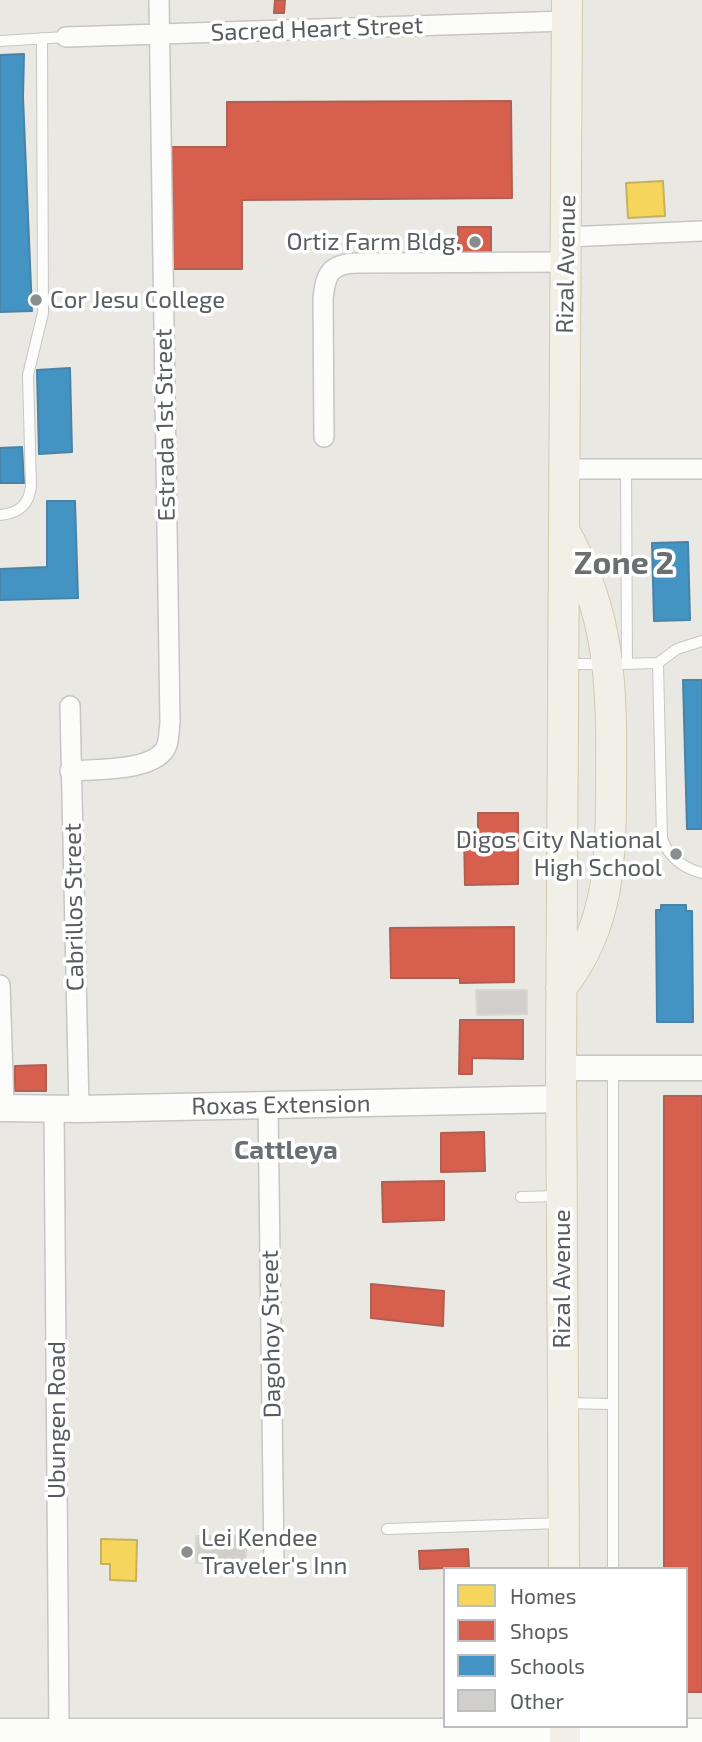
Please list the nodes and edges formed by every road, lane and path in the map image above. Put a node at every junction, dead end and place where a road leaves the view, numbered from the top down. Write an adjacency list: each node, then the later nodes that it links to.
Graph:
1 (159, 0): 3 (street, Estrada 1st Street)
2 (567, 10): 3 (street, Sacred Heart Street); 8 (main road, Rizal Avenue)
3 (160, 34): 4 (street, Sacred Heart Street); 20 (street, Estrada 1st Street)
4 (66, 37): 5 (lane)
5 (42, 38): 6 (lane); 13 (lane)
6 (0, 41)
7 (702, 231): 8 (street)
8 (566, 250): 9 (street); 10 (main road, Rizal Avenue)
9 (324, 437)
10 (563, 469): 11 (street); 14 (main road, Rizal Avenue)
11 (626, 469): 12 (street); 18 (lane)
12 (702, 469)
13 (0, 515)
14 (563, 529): 17 (main road, Rizal Avenue); 18 (main road, Rizal Avenue)
15 (702, 641): 16 (lane)
16 (658, 663): 18 (lane); 21 (lane)
17 (563, 664): 18 (lane); 23 (main road, Rizal Avenue)
18 (618, 664): 23 (main road, Rizal Avenue)
19 (70, 706): 20 (street, Cabrillos Street)
20 (70, 771): 30 (street, Cabrillos Street)
21 (702, 873)
22 (0, 985): 29 (street)
23 (561, 988): 24 (main road, Rizal Avenue)
24 (561, 1068): 25 (street); 27 (main road, Rizal Avenue)
25 (613, 1068): 26 (street); 34 (lane)
26 (702, 1068)
27 (561, 1099): 28 (main road, Roxas Extension); 31 (main road, Rizal Avenue)
28 (268, 1105): 30 (main road, Roxas Extension); 37 (street, Dagohoy Street)
29 (2, 1108): 30 (main road, Roxas Extension)
30 (67, 1108): 41 (street, Ubungen Road)
31 (562, 1196): 32 (lane); 33 (main road, Rizal Avenue)
32 (521, 1197)
33 (563, 1403): 34 (lane); 35 (main road, Rizal Avenue)
34 (613, 1404): 39 (lane)
35 (564, 1523): 36 (lane); 38 (main road, Rizal Avenue)
36 (387, 1529)
37 (274, 1563)
38 (564, 1567)
39 (613, 1567)
40 (0, 1731): 41 (street)
41 (59, 1731): 45 (street)
42 (702, 1731): 44 (street)
43 (565, 1733): 44 (street); 45 (street)
44 (613, 1733)
45 (276, 1736)

